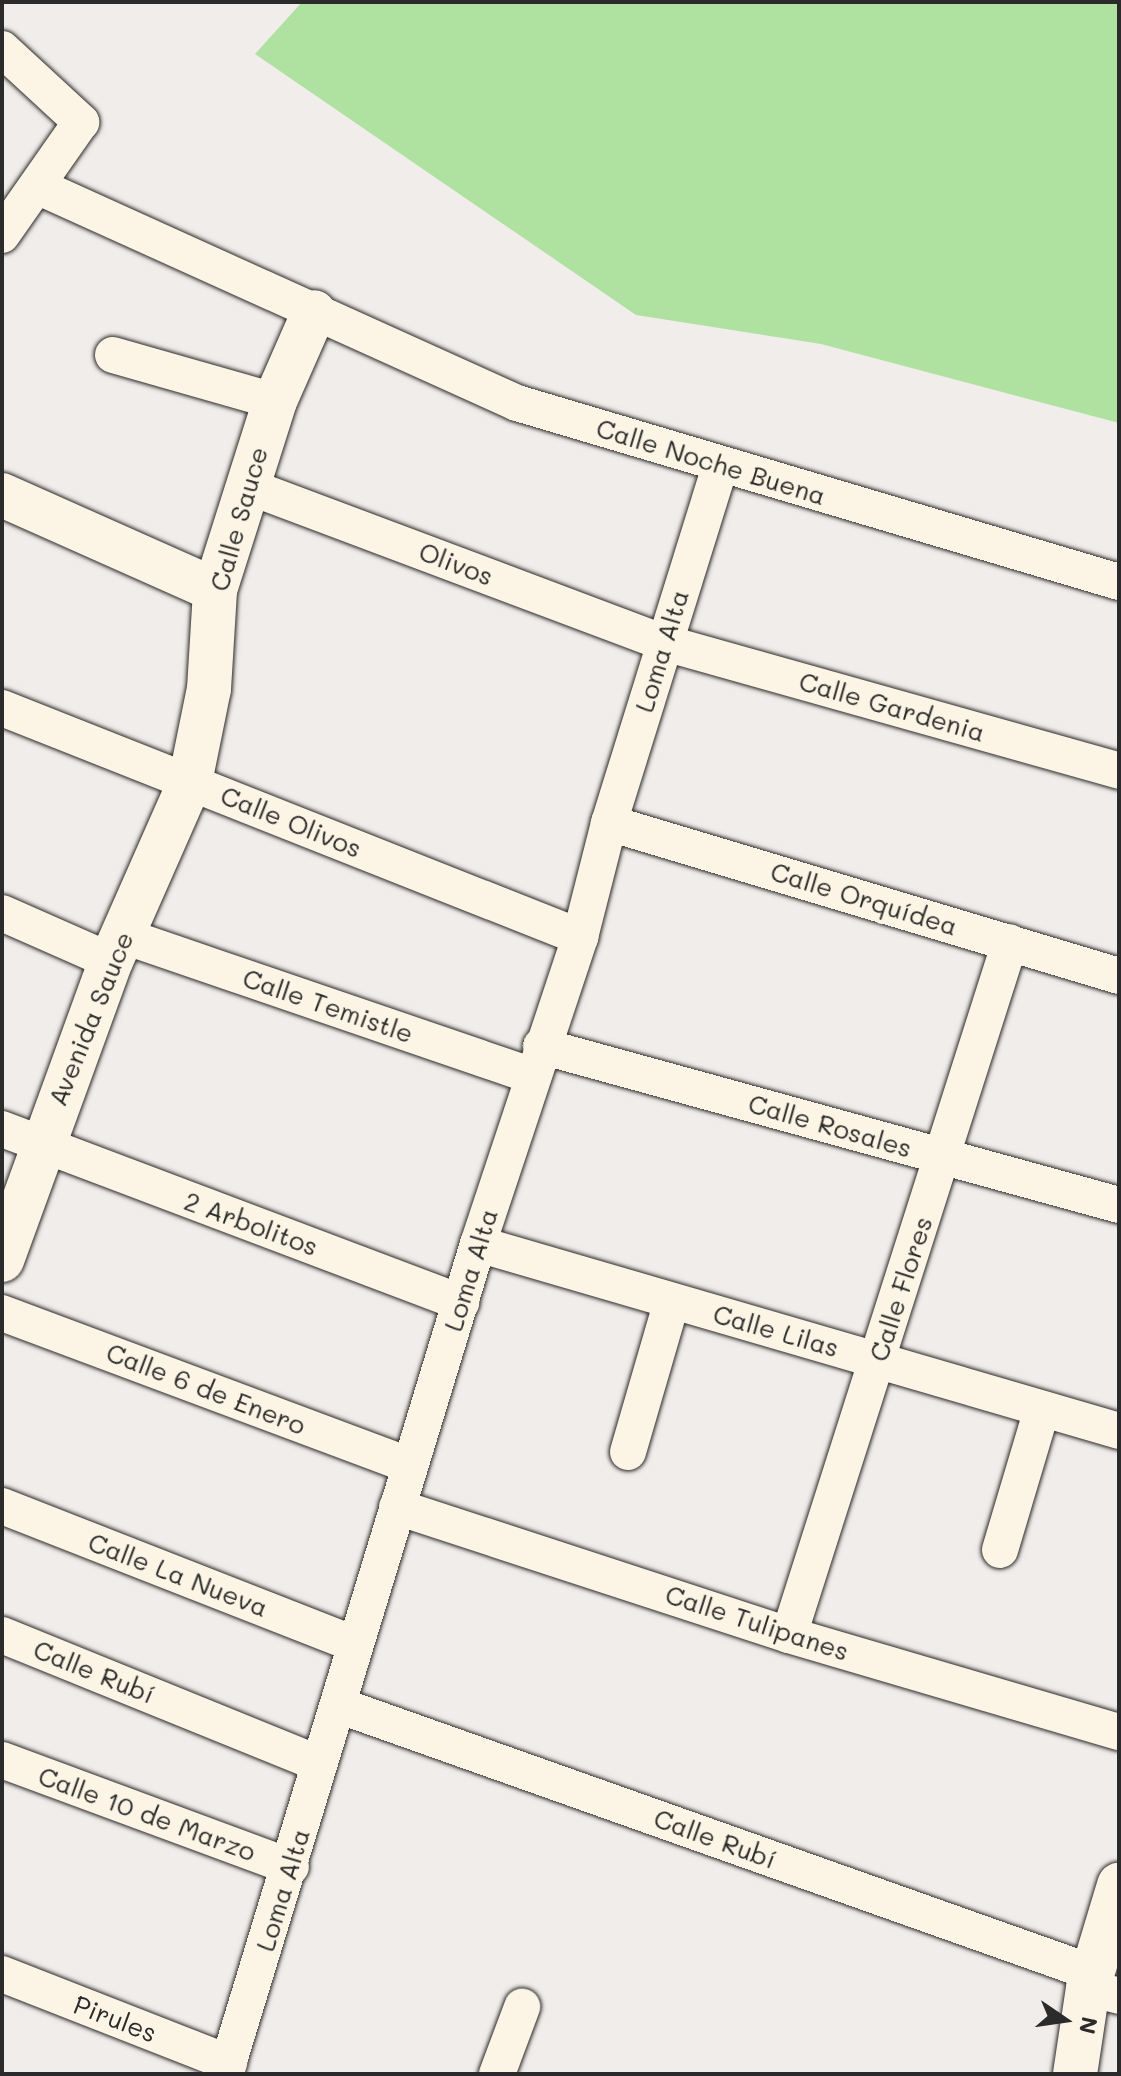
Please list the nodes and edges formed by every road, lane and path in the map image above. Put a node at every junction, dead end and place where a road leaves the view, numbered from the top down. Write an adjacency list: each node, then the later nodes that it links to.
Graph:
1 (2, 49): 2 (street)
2 (37, 186): 3 (street); 4 (street, Calle Noche Buena)
3 (2, 235)
4 (314, 312): 6 (street, Calle Sauce); 7 (street, Calle Noche Buena)
5 (113, 355): 6 (street)
6 (275, 401): 8 (street, Calle Sauce)
7 (720, 467): 10 (street, Calle Noche Buena); 12 (street, Loma Alta)
8 (247, 486): 11 (street, Calle Sauce); 12 (street, Olivos)
9 (2, 495): 11 (street)
10 (1119, 582)
11 (215, 590): 15 (street, Calle Sauce)
12 (665, 643): 14 (street, Calle Gardenia); 16 (street, Loma Alta)
13 (2, 708): 15 (street, Calle Olivos)
14 (1119, 771)
15 (190, 782): 18 (street, Calle Olivos); 20 (street, Avenida Sauce)
16 (609, 823): 18 (street, Loma Alta); 19 (street, Calle Orquídea)
17 (2, 913): 20 (street, Calle Temistle)
18 (580, 937): 22 (street, Loma Alta)
19 (1010, 942): 21 (street, Calle Orquídea); 24 (street, Calle Flores)
20 (118, 948): 22 (street, Calle Temistle); 23 (street, Avenida Sauce)
21 (1119, 976)
22 (537, 1061): 24 (street, Calle Rosales); 26 (street, Loma Alta)
23 (21, 1138): 27 (street, Avenida Sauce); 29 (street, 2 Arbolitos)
24 (944, 1158): 25 (street, Calle Rosales); 31 (street, Calle Flores)
25 (1119, 1205)
26 (478, 1244): 28 (street, Calle Lilas); 29 (street, Loma Alta)
27 (2, 1260)
28 (672, 1301): 31 (street, Calle Lilas); 34 (street)
29 (461, 1302): 35 (street, Loma Alta)
30 (2, 1313): 35 (street, Calle 6 de Enero)
31 (877, 1360): 32 (street, Calle Lilas); 40 (street, Calle Flores)
32 (1042, 1409): 33 (street, Calle Lilas); 38 (street)
33 (1119, 1431)
34 (628, 1452)
35 (409, 1465): 37 (street, Loma Alta)
36 (2, 1506): 41 (street, Calle La Nueva)
37 (397, 1507): 40 (street, Calle Tulipanes); 41 (street, Loma Alta)
38 (1000, 1550)
39 (2, 1635): 45 (street, Calle Rubí)
40 (789, 1635): 43 (street, Calle Tulipanes)
41 (355, 1644): 42 (street, Loma Alta)
42 (338, 1705): 45 (street, Loma Alta); 49 (street, Calle Rubí)
43 (1119, 1732)
44 (2, 1760): 46 (street, Calle 10 de Marzo)
45 (319, 1764): 46 (street, Loma Alta)
46 (291, 1867): 51 (street, Loma Alta)
47 (1119, 1885): 49 (street)
48 (2, 1974): 51 (street, Pirules)
49 (1100, 1986): 53 (street)
50 (522, 2007): 52 (street)
51 (227, 2069)
52 (497, 2074)
53 (1075, 2074)

